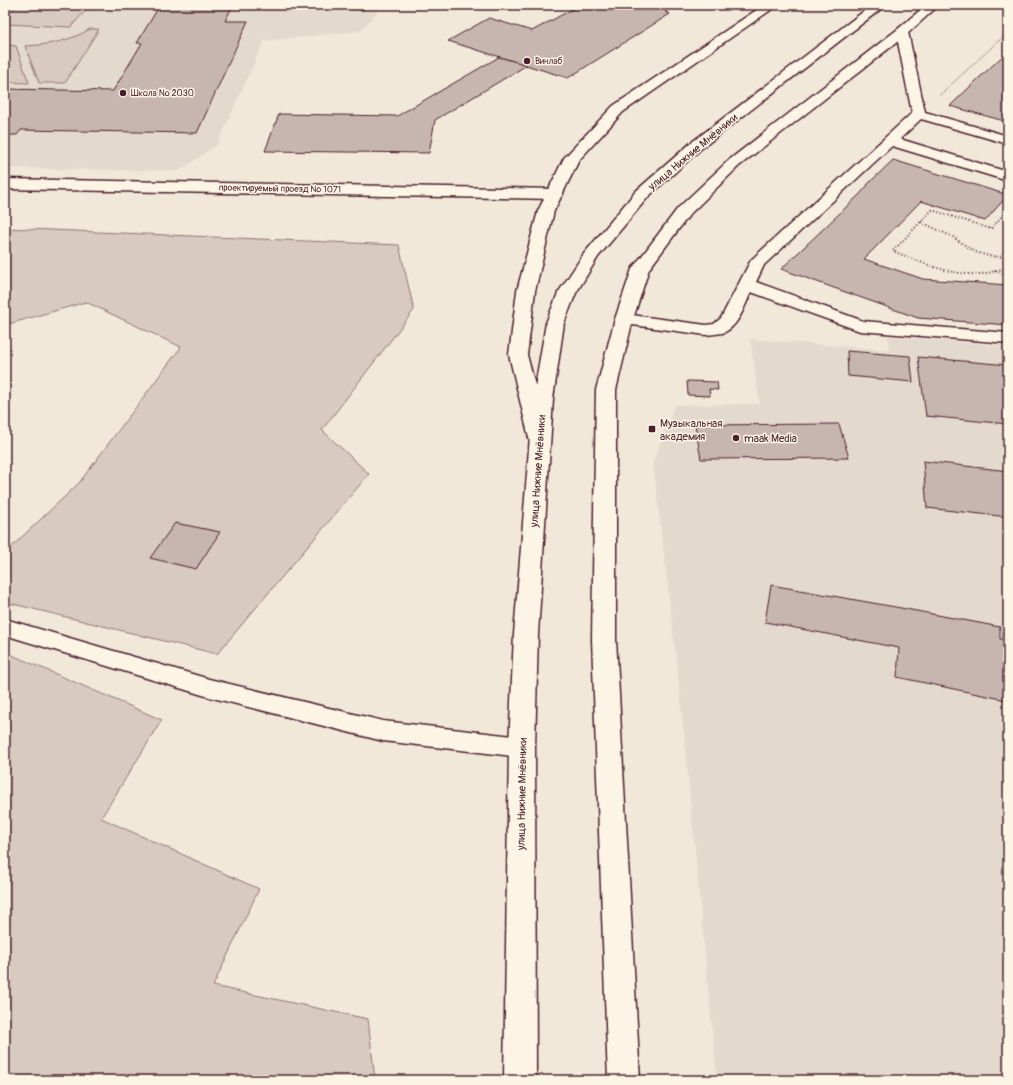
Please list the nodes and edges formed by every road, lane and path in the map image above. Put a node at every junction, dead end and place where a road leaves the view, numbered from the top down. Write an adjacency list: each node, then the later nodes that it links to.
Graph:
1 (772, 5): 13 (main road)
2 (880, 5): 23 (main road, улица Нижние Мнёвники)
3 (933, 5): 6 (main road)
4 (958, 5): 5 (path)
5 (968, 5)
6 (902, 32): 8 (lane); 21 (main road)
7 (1008, 32): 8 (path)
8 (919, 114): 9 (lane); 10 (lane)
9 (1008, 140)
10 (890, 141): 11 (lane); 20 (lane)
11 (1008, 177)
12 (5, 184): 13 (main road, проектируемый проезд № 1071)
13 (554, 194): 23 (main road)
14 (1008, 209): 15 (path)
15 (921, 222): 16 (path); 18 (path)
16 (1008, 257)
17 (1008, 267): 18 (path)
18 (996, 271): 19 (path)
19 (1008, 276)
20 (746, 284): 21 (lane); 22 (lane)
21 (624, 319): 27 (main road)
22 (1008, 338)
23 (540, 441): 25 (main road, улица Нижние Мнёвники)
24 (5, 627): 25 (lane)
25 (522, 747): 26 (main road, улица Нижние Мнёвники)
26 (520, 1080)
27 (624, 1080)

